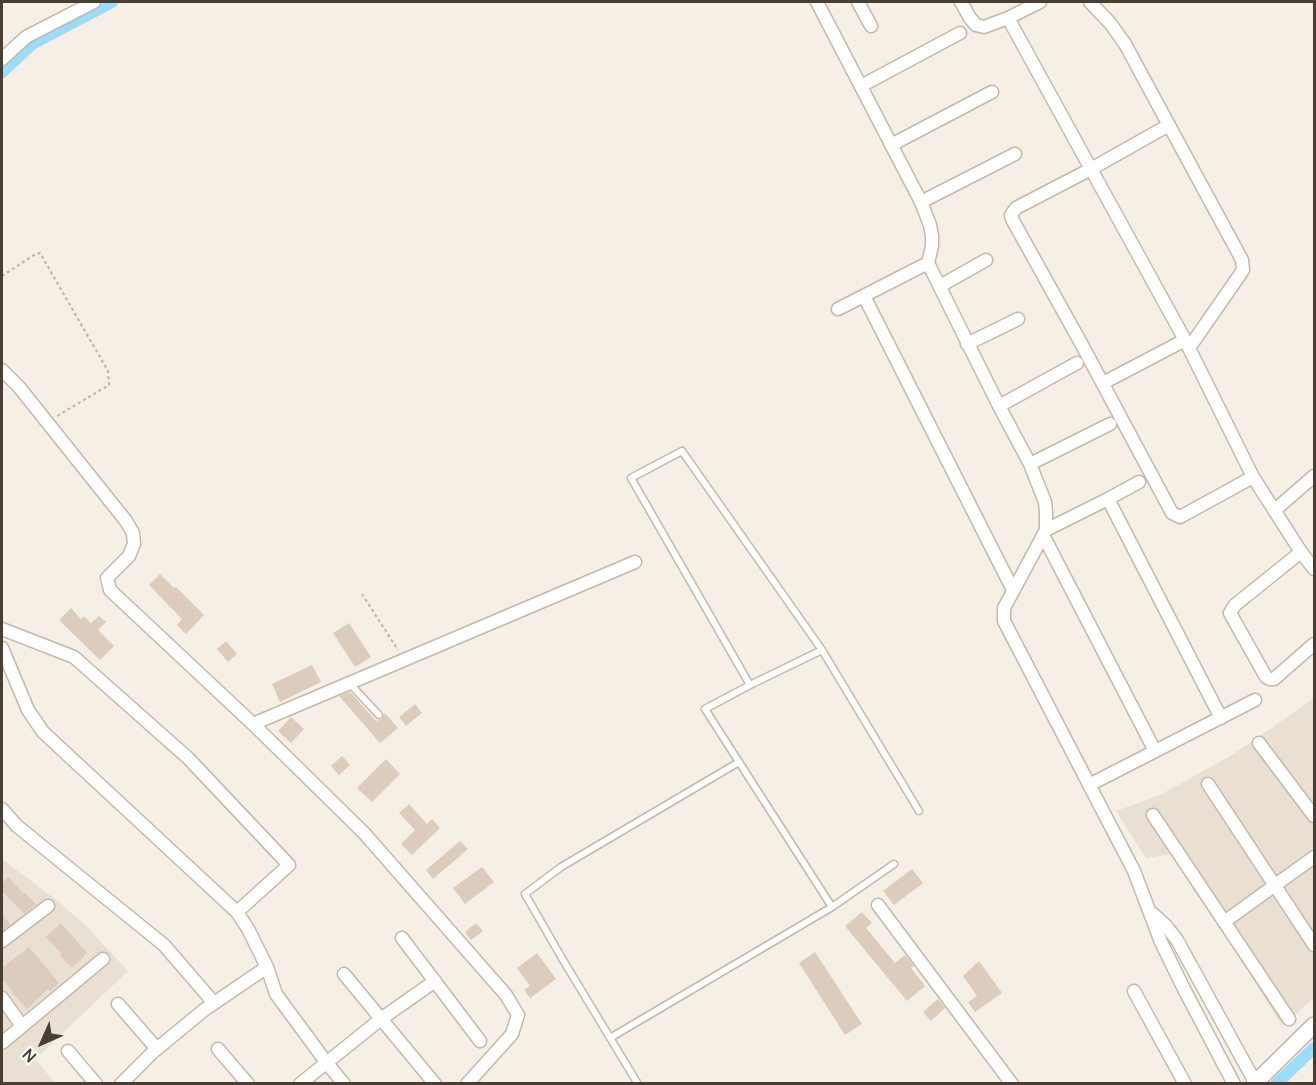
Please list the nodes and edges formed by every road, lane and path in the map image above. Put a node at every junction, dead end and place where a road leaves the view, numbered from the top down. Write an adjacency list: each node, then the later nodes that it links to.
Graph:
1 (94, 2): 10 (street)
2 (817, 2): 11 (street)
3 (858, 2): 8 (street)
4 (961, 2): 7 (street)
5 (1040, 2): 7 (street)
6 (1090, 2): 13 (street)
7 (1008, 18): 16 (street)
8 (871, 26)
9 (960, 33): 11 (street)
10 (2, 59)
11 (861, 86): 14 (street)
12 (992, 92): 14 (street)
13 (1169, 125): 16 (street); 26 (street)
14 (891, 145): 17 (street)
15 (1015, 154): 17 (street)
16 (1091, 169): 26 (street); 29 (street)
17 (921, 202): 19 (street)
18 (986, 260): 21 (street)
19 (928, 263): 21 (street); 22 (street)
20 (2, 276): 31 (path)
21 (940, 286): 25 (street)
22 (864, 296): 23 (street); 43 (street)
23 (838, 309)
24 (1018, 319): 25 (street)
25 (968, 344): 30 (street)
26 (1187, 344): 29 (street); 35 (street)
27 (1077, 363): 30 (street)
28 (2, 370): 31 (street)
29 (1103, 383): 35 (street)
30 (999, 406): 33 (street)
31 (47, 422): 55 (street)
32 (1110, 424): 33 (street)
33 (1029, 464): 39 (street)
34 (1314, 476): 38 (street)
35 (1253, 477): 38 (street)
36 (1139, 482): 37 (street)
37 (1108, 499): 39 (street); 54 (street)
38 (1275, 510): 40 (street)
39 (1044, 533): 43 (street); 57 (street)
40 (1300, 552): 42 (street); 46 (street)
41 (634, 562): 49 (street)
42 (1314, 569)
43 (1013, 590): 60 (street)
44 (362, 594): 49 (path)
45 (2, 629): 72 (street)
46 (1314, 644)
47 (2, 648): 72 (street)
48 (822, 650): 51 (lane); 51 (lane); 62 (lane)
49 (405, 660): 50 (street)
50 (350, 683): 53 (lane); 55 (street)
51 (750, 685): 58 (lane)
52 (1255, 700): 54 (street)
53 (379, 715)
54 (1221, 718): 57 (street)
55 (254, 724): 102 (street)
56 (1259, 743): 64 (street)
57 (1155, 751): 60 (street)
58 (739, 762): 70 (lane); 89 (lane)
59 (1208, 783): 67 (street)
60 (1089, 785): 71 (street)
61 (2, 809): 83 (street)
62 (919, 811)
63 (1153, 815): 73 (street)
64 (1314, 816)
65 (1314, 857): 67 (street)
66 (894, 864): 70 (lane)
67 (1275, 885): 73 (street); 76 (street)
68 (879, 904): 104 (street)
69 (48, 906): 75 (street)
70 (832, 907): 89 (lane)
71 (1149, 910): 106 (street); 107 (street)
72 (237, 912): 78 (street)
73 (1224, 922): 86 (street)
74 (402, 938): 80 (street)
75 (2, 941)
76 (1314, 945)
77 (103, 959): 88 (street)
78 (267, 967): 83 (street); 95 (street)
79 (344, 974): 85 (street)
80 (435, 981): 85 (street); 90 (street)
81 (1134, 991): 105 (street)
82 (2, 998): 88 (street)
83 (214, 1003): 92 (street)
84 (118, 1004): 92 (street)
85 (381, 1019): 95 (street); 101 (street)
86 (1289, 1019)
87 (1314, 1025): 107 (street)
88 (22, 1026): 91 (street)
89 (610, 1038): 103 (lane)
90 (480, 1041)
91 (2, 1043)
92 (157, 1049): 97 (street)
93 (218, 1049): 98 (street)
94 (68, 1051): 96 (street)
95 (326, 1062): 99 (street); 100 (street)
96 (96, 1083)
97 (121, 1083)
98 (248, 1083)
99 (300, 1083)
100 (344, 1083)
101 (435, 1083)
102 (467, 1083)
103 (638, 1083)
104 (1012, 1083)
105 (1185, 1083)
106 (1234, 1083)
107 (1254, 1083)

